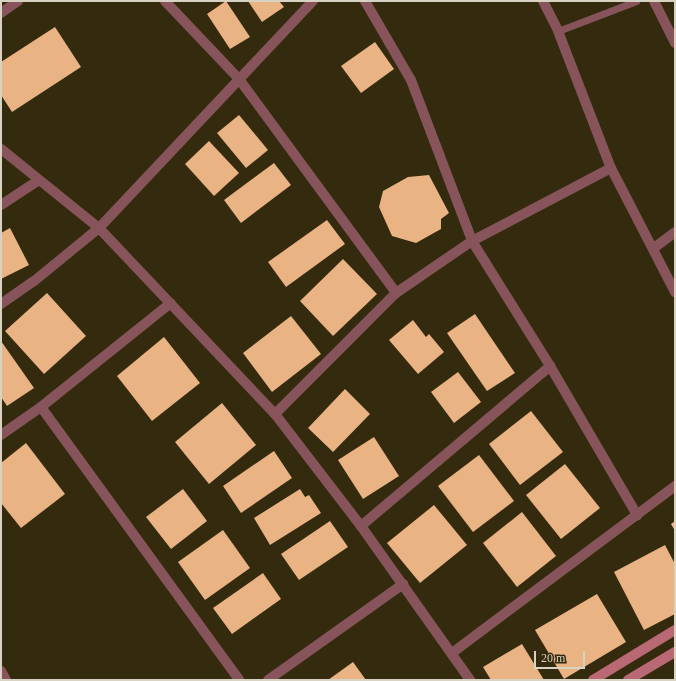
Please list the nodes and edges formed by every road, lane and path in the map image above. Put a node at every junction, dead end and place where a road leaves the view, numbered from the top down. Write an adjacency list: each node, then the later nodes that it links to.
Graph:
1 (18, 1): 8 (street)
2 (165, 1): 11 (street)
3 (313, 1): 11 (street)
4 (365, 1): 18 (street)
5 (543, 1): 9 (street)
6 (636, 1): 9 (lane)
7 (654, 1): 10 (street)
8 (1, 13)
9 (558, 31): 13 (street)
10 (675, 43)
11 (239, 79): 16 (street); 21 (street)
12 (1, 149): 14 (street)
13 (611, 168): 18 (street); 19 (street)
14 (39, 180): 15 (street); 16 (street)
15 (1, 204)
16 (99, 228): 22 (street); 23 (street)
17 (675, 232): 19 (street)
18 (472, 241): 21 (street); 24 (street)
19 (654, 248): 20 (street)
20 (675, 292)
21 (396, 293): 26 (street)
22 (171, 303): 25 (street); 26 (street)
23 (1, 304)
24 (550, 366): 29 (street); 30 (street)
25 (40, 407): 27 (street); 37 (street)
26 (276, 414): 30 (street)
27 (1, 435)
28 (675, 486): 29 (street)
29 (637, 514): 33 (street)
30 (361, 526): 31 (street)
31 (403, 584): 33 (street); 38 (street)
32 (675, 630): 40 (street)
33 (452, 652): 39 (street)
34 (675, 652): 41 (street)
35 (1, 671): 36 (street)
36 (6, 680)
37 (239, 680)
38 (268, 680)
39 (470, 680)
40 (593, 680)
41 (628, 680)

